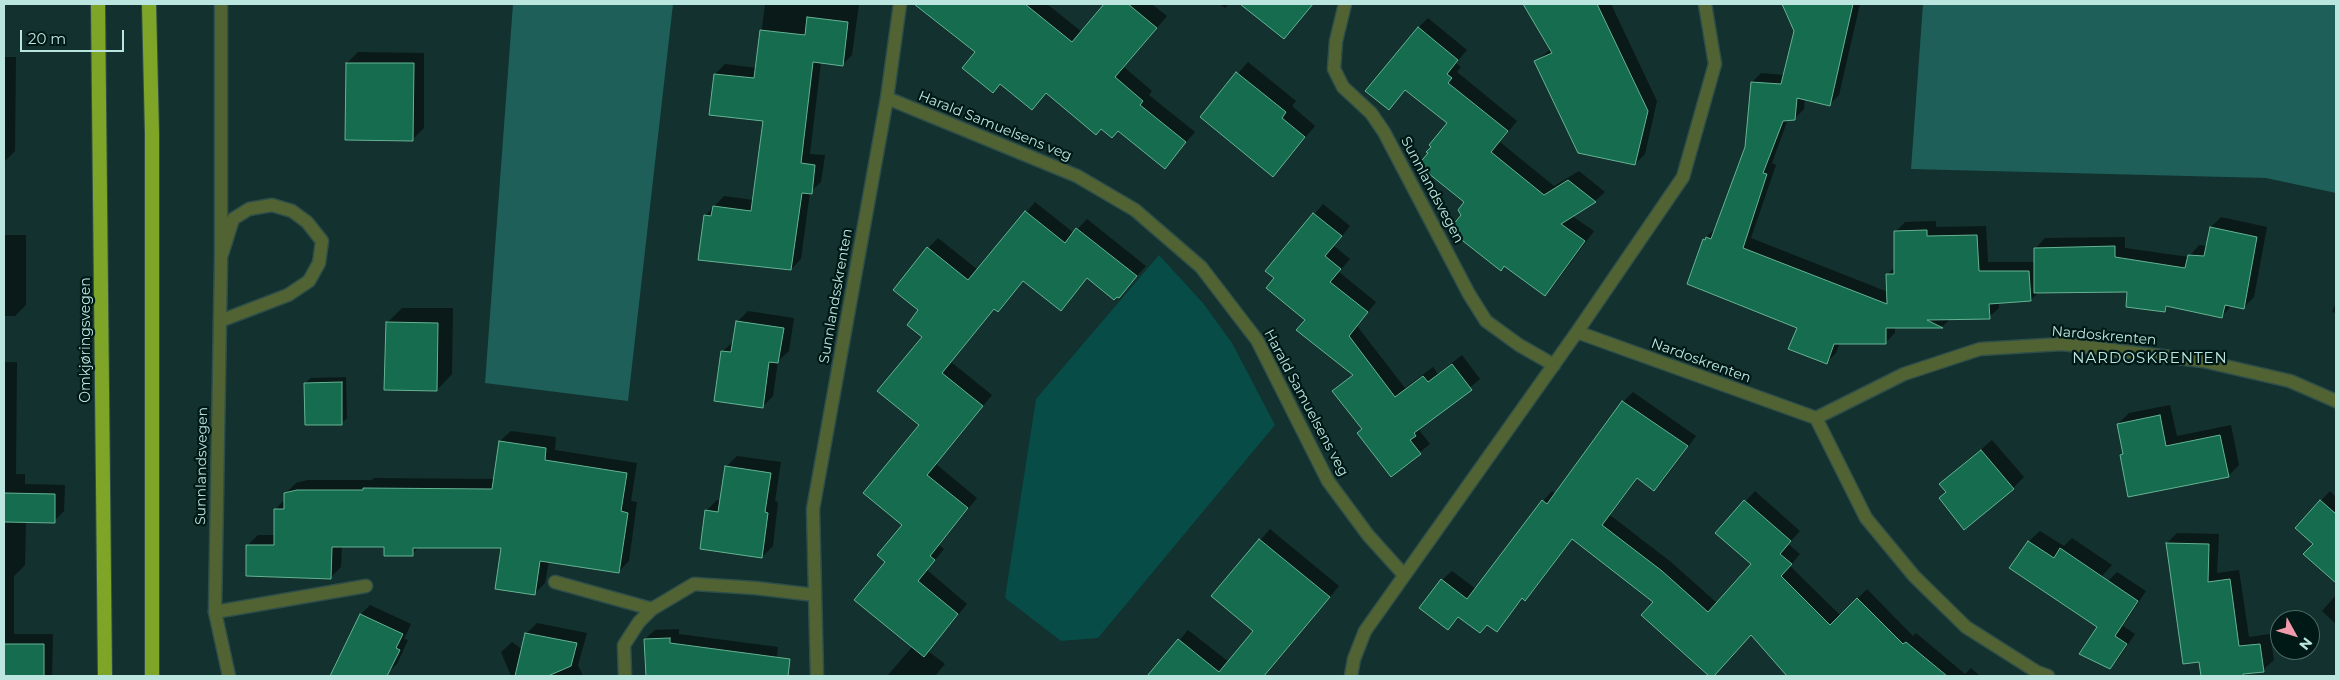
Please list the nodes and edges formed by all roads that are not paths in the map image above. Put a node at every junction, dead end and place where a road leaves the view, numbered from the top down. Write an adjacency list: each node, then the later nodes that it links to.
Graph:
1 (98, 4): 21 (highway, Omkjøringsvegen)
2 (150, 4): 22 (highway)
3 (221, 4): 8 (street, Sunnlandsvegen)
4 (900, 4): 7 (street, Sunnlandsskrenten)
5 (1345, 4): 11 (street, Sunnlandsvegen)
6 (1705, 4): 10 (street)
7 (887, 98): 14 (street, Harald Samuelsens veg); 17 (street, Sunnlandsskrenten)
8 (221, 259): 9 (street, Sunnlandsvegen); 9 (street, Sunnlandsvegen)
9 (220, 321): 19 (street, Sunnlandsvegen)
10 (1577, 332): 11 (street); 13 (street, Nardoskrenten)
11 (1554, 365): 14 (street)
12 (2336, 401): 13 (street, Nardoskrenten)
13 (1816, 418): 20 (street)
14 (1404, 575): 26 (street)
15 (555, 582): 18 (street)
16 (366, 586): 19 (street)
17 (815, 595): 18 (street); 25 (street, Sunnlandsskrenten)
18 (652, 609): 24 (street)
19 (215, 612): 23 (street, Sunnlandsvegen)
20 (2040, 675)
21 (105, 676)
22 (152, 676)
23 (229, 676)
24 (625, 676)
25 (817, 676)
26 (1351, 676)

